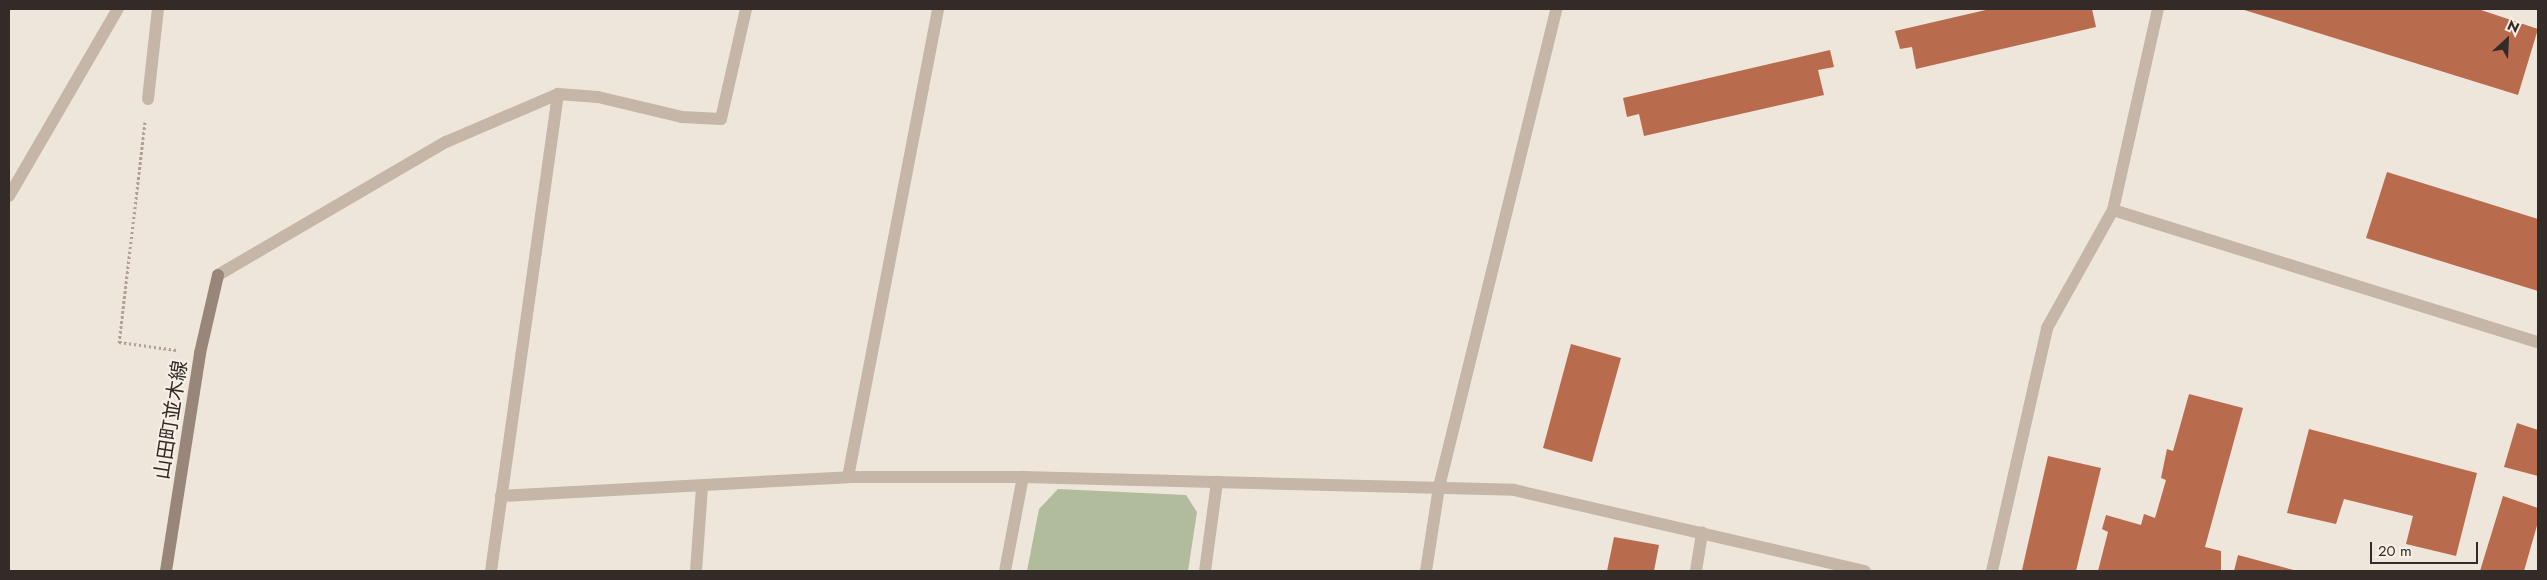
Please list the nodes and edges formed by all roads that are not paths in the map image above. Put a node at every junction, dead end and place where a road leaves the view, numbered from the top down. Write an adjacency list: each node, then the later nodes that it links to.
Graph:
1 (118, 9): 9 (street)
2 (158, 9): 8 (street)
3 (746, 9): 7 (street)
4 (938, 9): 12 (street)
5 (1556, 9): 15 (street)
6 (2158, 9): 10 (street)
7 (558, 94): 17 (street); 19 (street, 山田町並木線)
8 (148, 99)
9 (9, 196)
10 (2113, 210): 11 (street); 27 (street)
11 (2538, 342)
12 (848, 477): 13 (street); 16 (street)
13 (1023, 477): 14 (street); 22 (street)
14 (1217, 482): 15 (street); 23 (street)
15 (1439, 486): 18 (street); 24 (street)
16 (702, 487): 17 (street); 21 (street)
17 (502, 496): 20 (street)
18 (1702, 532): 25 (street); 26 (street)
19 (166, 571)
20 (491, 571)
21 (696, 571)
22 (1006, 571)
23 (1205, 571)
24 (1426, 571)
25 (1696, 571)
26 (1864, 571)
27 (1992, 571)

